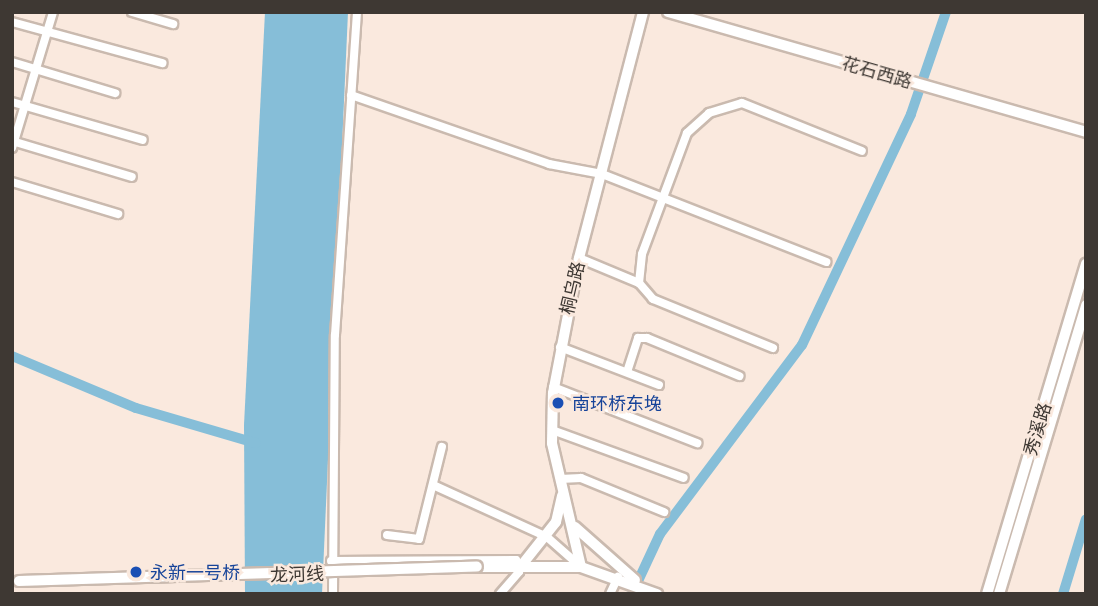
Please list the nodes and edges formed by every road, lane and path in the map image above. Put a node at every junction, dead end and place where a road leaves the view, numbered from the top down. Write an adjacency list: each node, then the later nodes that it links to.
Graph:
1 (53, 12): 8 (street)
2 (132, 12): 7 (street)
3 (357, 12): 13 (street)
4 (643, 12): 20 (street, 桐乌路)
5 (668, 12): 16 (street, 花石西路)
6 (12, 22): 8 (street)
7 (173, 24)
8 (47, 31): 10 (street); 11 (street)
9 (12, 62): 11 (street)
10 (162, 63)
11 (36, 69): 12 (street); 15 (street)
12 (115, 93)
13 (351, 95): 20 (street); 47 (street)
14 (12, 102): 15 (street)
15 (25, 106): 17 (street); 18 (street)
16 (1086, 132)
17 (143, 140)
18 (13, 143): 21 (street)
19 (862, 150): 23 (street)
20 (602, 174): 23 (street); 25 (street, 桐乌路)
21 (132, 177)
22 (12, 182): 24 (street)
23 (663, 198): 26 (street); 28 (street)
24 (118, 214)
25 (579, 258): 28 (street); 30 (street, 桐乌路)
26 (826, 262)
27 (1086, 264): 57 (main road, 秀溪路)
28 (639, 283): 31 (street)
29 (1086, 305): 58 (main road, 秀溪路)
30 (560, 346): 32 (street); 35 (street, 桐乌路)
31 (773, 348)
32 (627, 372): 33 (street); 34 (street)
33 (739, 376)
34 (659, 385)
35 (554, 387): 36 (street, 桐乌路); 37 (street)
36 (552, 430): 39 (street); 40 (street, 桐乌路)
37 (697, 443)
38 (442, 447): 41 (street)
39 (684, 478)
40 (560, 479): 42 (street, 桐乌路); 43 (street)
41 (433, 485): 45 (street); 46 (street)
42 (563, 492): 44 (street, 桐乌路); 46 (street)
43 (664, 512)
44 (573, 525): 49 (street, 桐乌路); 52 (street)
45 (387, 535)
46 (547, 537): 48 (street); 49 (street)
47 (331, 561): 48 (street); 53 (street)
48 (521, 566): 49 (street, 龙河线); 51 (street, 龙河线, bridge); 54 (street)
49 (581, 567): 50 (street, 龙河线)
50 (622, 578): 52 (street, 龙河线); 55 (street)
51 (16, 581)
52 (647, 589): 56 (street)
53 (333, 594)
54 (500, 594)
55 (610, 594)
56 (657, 594)
57 (987, 594)
58 (999, 594)

